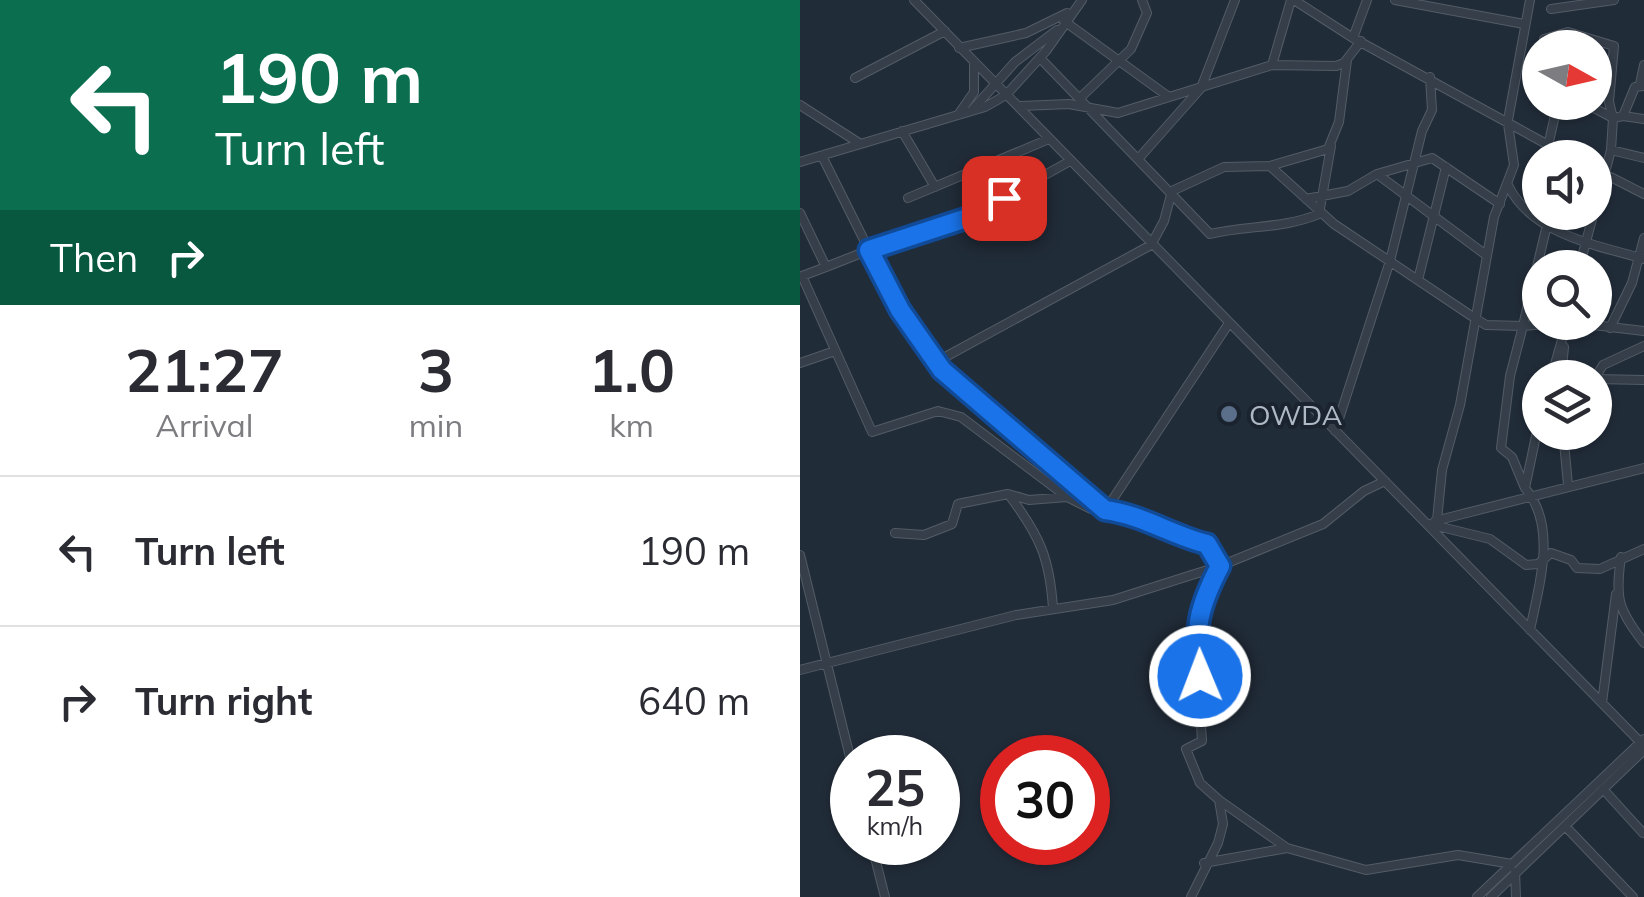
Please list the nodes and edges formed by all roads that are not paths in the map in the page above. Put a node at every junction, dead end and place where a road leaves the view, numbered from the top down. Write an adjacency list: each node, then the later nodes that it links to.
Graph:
1 (1082, 0): 11 (street)
2 (1142, 0): 20 (street)
3 (1235, 0): 27 (street)
4 (1292, 0): 15 (street); 21 (street)
5 (1367, 0): 15 (street)
6 (1395, 0): 13 (street)
7 (1530, 0): 13 (street)
8 (1614, 0): 10 (street)
9 (918, 1): 14 (street)
10 (1551, 8)
11 (1071, 11): 12 (street); 16 (street)
12 (1063, 24): 17 (street); 20 (street); 25 (street)
13 (1524, 24): 39 (street)
14 (945, 32): 16 (street); 24 (street)
15 (1357, 40): 18 (street); 23 (street)
16 (959, 48): 19 (street)
17 (1040, 58): 28 (street); 30 (street)
18 (1346, 60): 21 (street); 44 (street)
19 (972, 61): 25 (street); 35 (street)
20 (1118, 62): 29 (street); 30 (street)
21 (1272, 64): 27 (street)
22 (1644, 65): 26 (street)
23 (1430, 77): 39 (street); 51 (street)
24 (855, 78)
25 (995, 84): 28 (street); 34 (street)
26 (1642, 85): 36 (street)
27 (1200, 88): 29 (street); 47 (street)
28 (1006, 95): 32 (street); 34 (street)
29 (1169, 97): 33 (street)
30 (1080, 98): 33 (street)
31 (800, 105): 43 (street)
32 (1020, 106): 33 (street); 41 (street)
33 (1088, 106): 47 (street)
34 (972, 111): 35 (street)
35 (956, 116): 40 (street)
36 (1623, 116): 37 (street); 38 (street)
37 (1612, 118)
38 (1644, 119)
39 (1508, 122): 42 (street); 56 (street)
40 (902, 131): 43 (street); 57 (street)
41 (1049, 139): 49 (street); 57 (street)
42 (1538, 140)
43 (860, 144): 46 (street)
44 (1332, 146): 52 (street); 63 (street)
45 (1612, 150): 48 (street)
46 (822, 156): 50 (street); 74 (street)
47 (1139, 158): 58 (street)
48 (1644, 158)
49 (1070, 161): 73 (street); 74 (street)
50 (800, 162)
51 (1412, 164): 53 (street); 54 (street); 59 (street)
52 (1270, 166): 58 (street); 62 (street)
53 (1446, 167): 64 (street); 68 (street)
54 (1377, 174): 59 (street); 63 (street)
55 (1612, 177): 60 (street)
56 (1508, 185): 64 (street); 65 (street)
57 (935, 188): 61 (street)
58 (1172, 191): 66 (street); 73 (street)
59 (1405, 194): 68 (street); 78 (street)
60 (1644, 194)
61 (908, 198)
62 (1306, 198): 63 (street); 66 (street)
63 (1322, 198): 66 (street)
64 (1500, 204): 76 (street)
65 (1522, 208)
66 (1320, 210): 78 (street)
67 (800, 212): 79 (street)
68 (1433, 214): 76 (street); 80 (street)
69 (1557, 230): 72 (street)
70 (1589, 230): 72 (street)
71 (1644, 238): 77 (street)
72 (1586, 241): 75 (street); 77 (street)
73 (1150, 245): 83 (street); 94 (street)
74 (869, 250): 79 (street); 94 (street)
75 (1584, 250)
76 (1486, 255): 82 (street)
77 (1642, 258): 84 (street)
78 (1390, 262): 80 (street); 98 (street)
79 (826, 267): 81 (street)
80 (1418, 280): 82 (street)
81 (803, 287): 90 (street)
82 (1476, 319): 85 (street); 109 (street)
83 (1229, 323): 98 (street); 108 (street)
84 (1612, 324)
85 (1522, 326)
86 (1612, 328): 88 (street)
87 (1522, 330): 104 (street)
88 (1644, 331)
89 (1644, 346): 93 (street)
90 (835, 351): 95 (street); 106 (street)
91 (1556, 360): 92 (street)
92 (1562, 360)
93 (1612, 361)
94 (936, 362): 108 (street)
95 (800, 364)
96 (1612, 379): 97 (street)
97 (1644, 380)
98 (1335, 431): 102 (street)
99 (1533, 450): 104 (street)
100 (1565, 450): 103 (street)
101 (1644, 468): 103 (street)
102 (1385, 481): 110 (street); 116 (street)
103 (1568, 485): 107 (street)
104 (1525, 488): 107 (street)
105 (1008, 494): 106 (street); 111 (street); 118 (street)
106 (1067, 497): 108 (street)
107 (1533, 498): 109 (street); 115 (street)
108 (1105, 510): 116 (street)
109 (1437, 520): 110 (street)
110 (1426, 523): 115 (street); 119 (street)
111 (895, 534)
112 (1644, 549): 114 (street)
113 (800, 555): 121 (street)
114 (1622, 557): 115 (street); 117 (street)
115 (1544, 558): 119 (street)
116 (1220, 566): 118 (street); 127 (street)
117 (1616, 594): 120 (street); 123 (street)
118 (1053, 609): 121 (street)
119 (1530, 630): 123 (street)
120 (1644, 643)
121 (830, 662): 122 (street); 124 (street)
122 (800, 670)
123 (1602, 703): 125 (street)
124 (846, 735)
125 (1643, 744): 126 (street); 132 (street)
126 (1603, 790): 128 (street); 129 (street)
127 (1219, 800): 130 (street); 131 (street)
128 (1565, 826): 134 (street); 140 (street)
129 (1644, 833)
130 (1287, 848): 131 (street); 132 (street)
131 (1204, 863): 136 (street)
132 (1512, 864): 134 (street); 137 (street)
133 (877, 865): 135 (street)
134 (1516, 873): 138 (street); 139 (street)
135 (885, 897)
136 (1191, 897)
137 (1478, 897)
138 (1491, 897)
139 (1516, 897)
140 (1633, 897)

